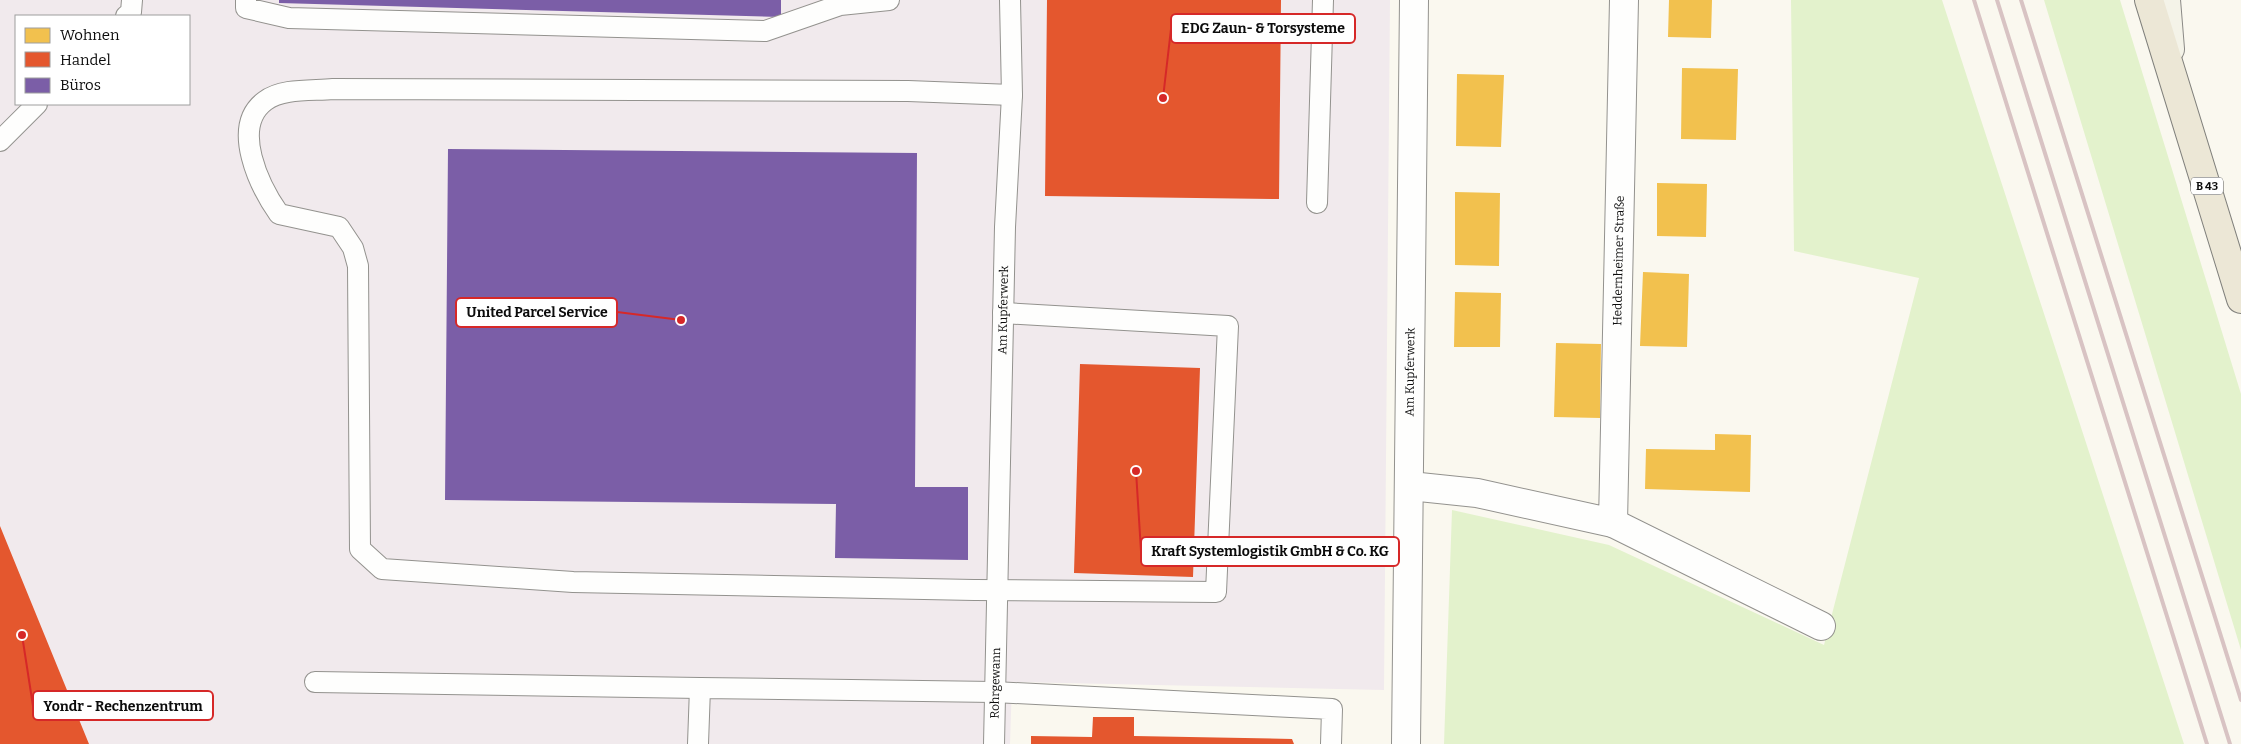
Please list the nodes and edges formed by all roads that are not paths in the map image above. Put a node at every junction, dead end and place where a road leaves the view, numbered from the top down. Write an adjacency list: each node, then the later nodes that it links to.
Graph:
1 (132, 0): 11 (lane)
2 (246, 0): 10 (lane)
3 (889, 0): 10 (lane)
4 (1010, 0): 13 (lane, Am Kupferwerk)
5 (1323, 0): 16 (lane)
6 (1414, 0): 19 (street, Am Kupferwerk)
7 (1624, 0): 20 (street, Heddernheimer Straße)
8 (2149, 0): 12 (main road, B 43)
9 (2166, 0): 12 (main road)
10 (840, 2)
11 (127, 15)
12 (2172, 73): 17 (main road, B 43)
13 (1012, 95): 18 (lane, Am Kupferwerk); 21 (lane)
14 (36, 105): 15 (lane)
15 (0, 140)
16 (1317, 203)
17 (2241, 299)
18 (1003, 314): 21 (lane, Am Kupferwerk); 21 (lane)
19 (1410, 486): 20 (street); 30 (street, Am Kupferwerk)
20 (1613, 523): 23 (street)
21 (996, 591): 22 (lane, Am Kupferwerk)
22 (995, 622): 26 (lane, Rohrgewann)
23 (1821, 626)
24 (315, 682): 25 (lane)
25 (700, 688): 26 (lane); 27 (lane)
26 (994, 692): 28 (lane, Rohrgewann); 29 (lane)
27 (698, 744)
28 (994, 744)
29 (1331, 744)
30 (1406, 744)

